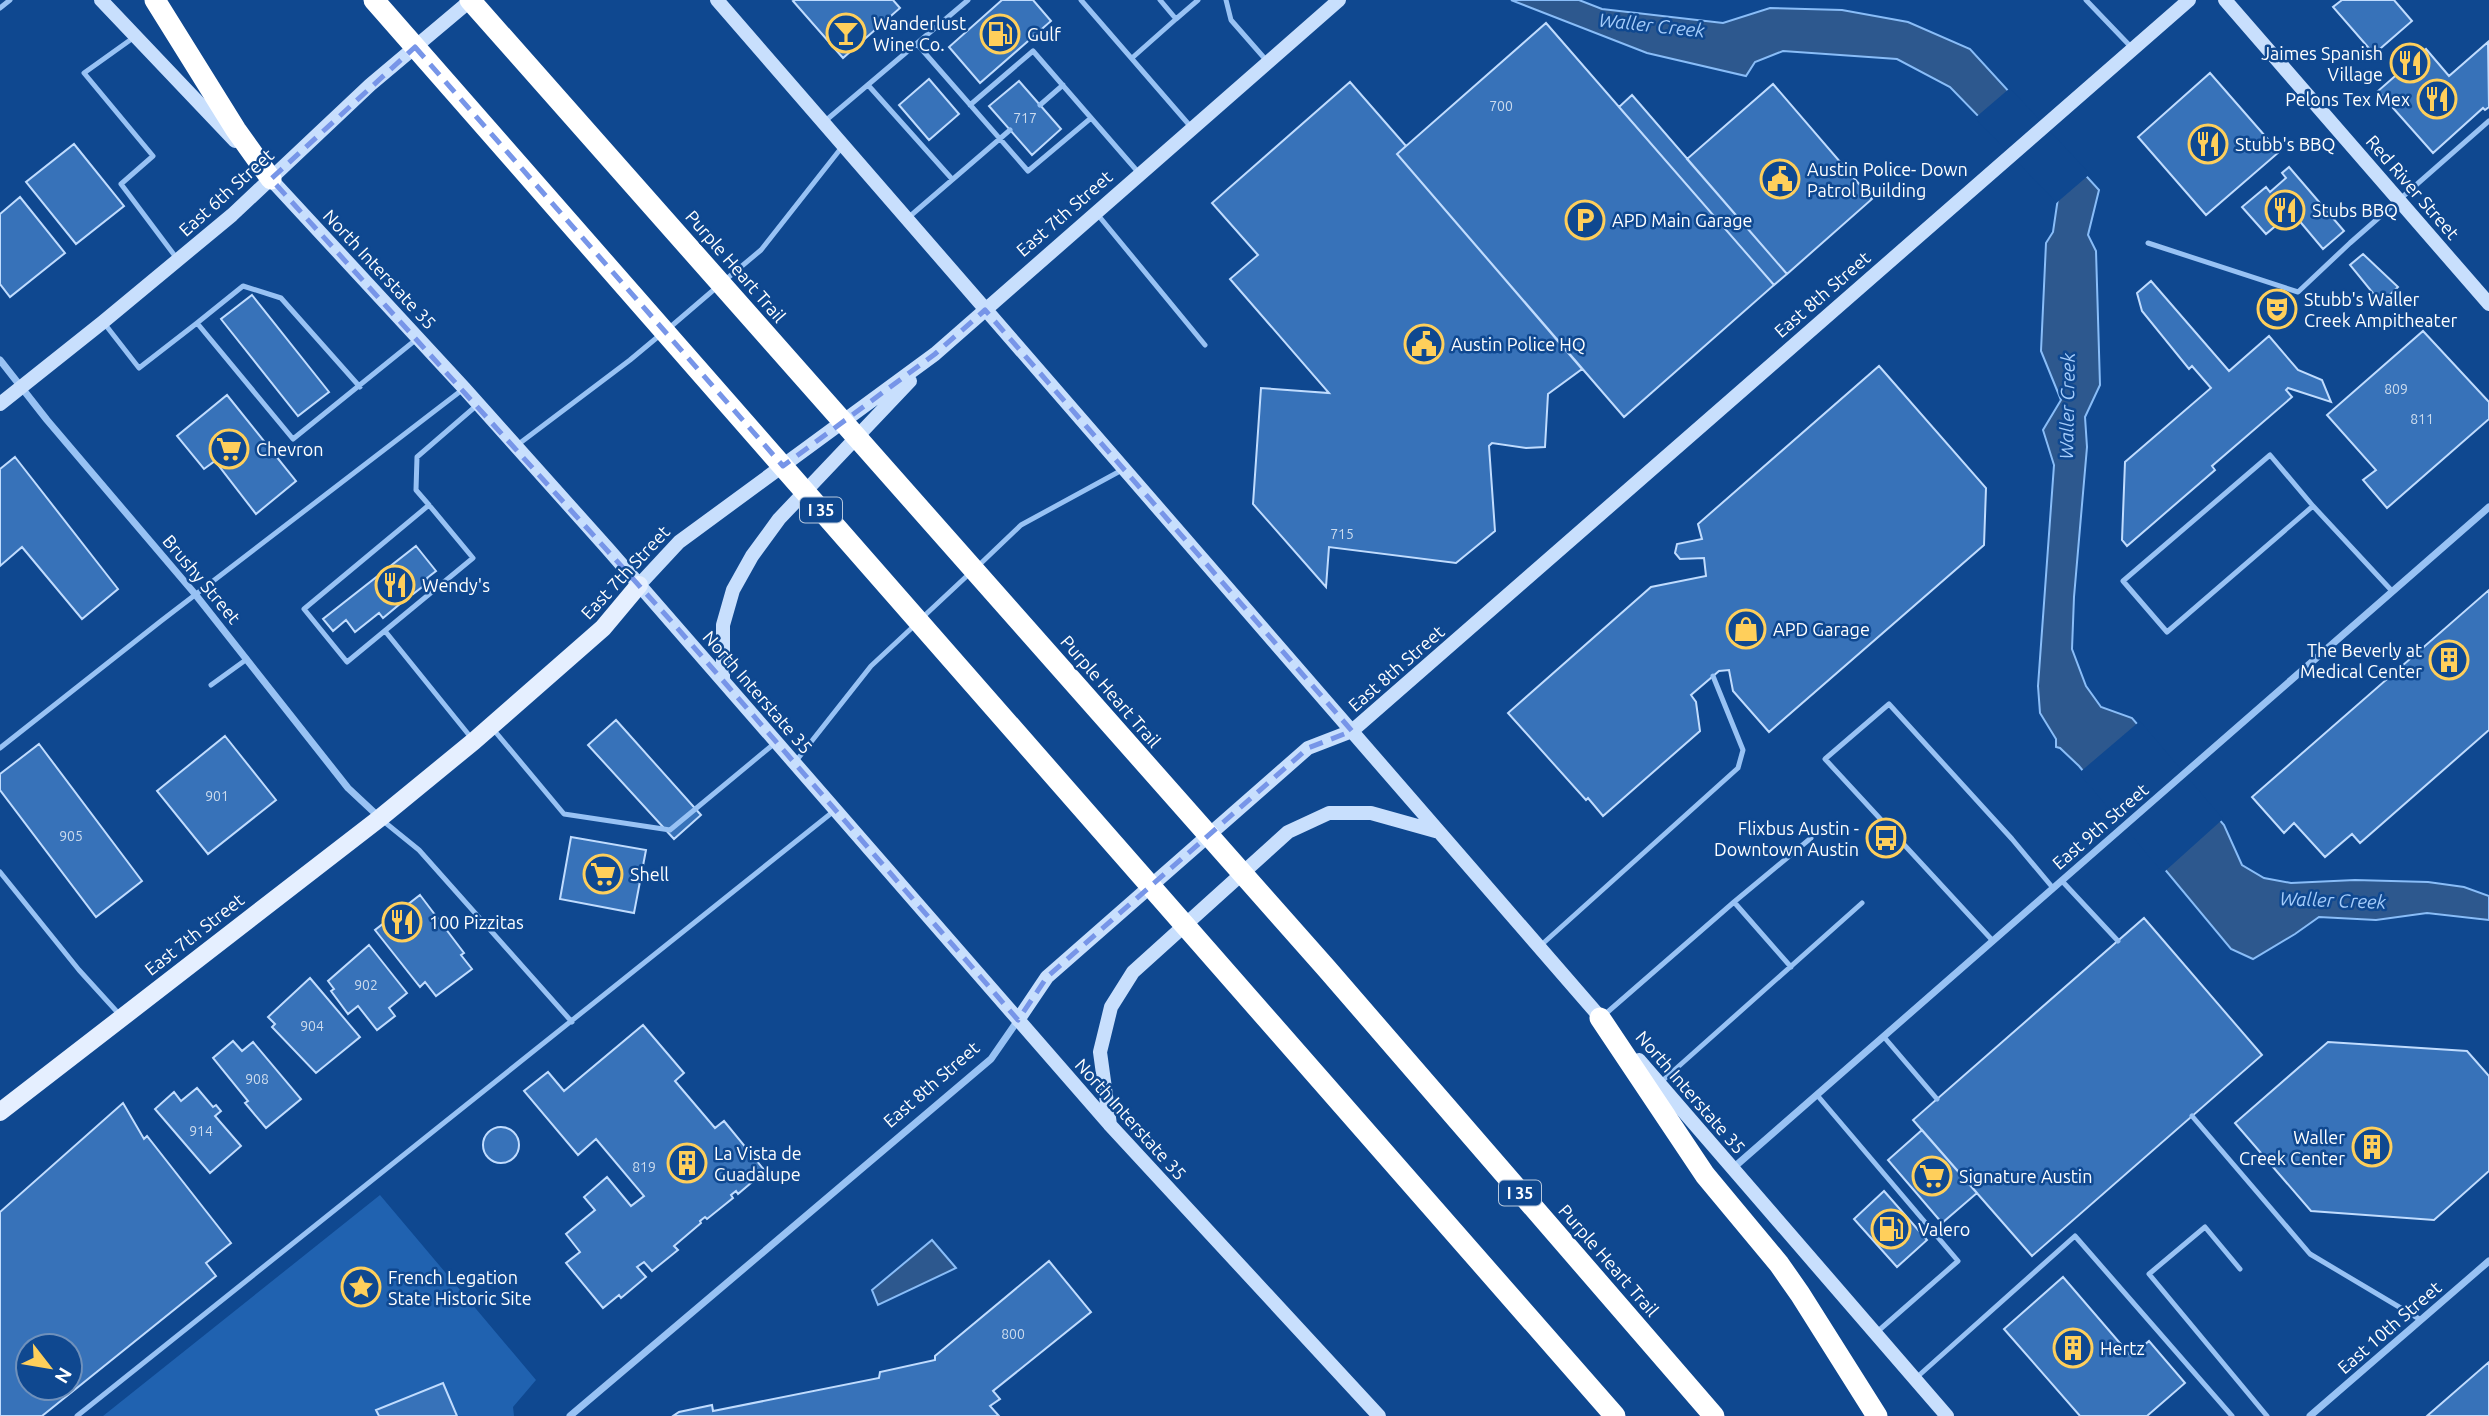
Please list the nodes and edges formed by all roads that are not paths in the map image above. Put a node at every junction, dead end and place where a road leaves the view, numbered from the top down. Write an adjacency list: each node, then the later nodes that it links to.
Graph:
1 (10, 0): 16 (lane)
2 (101, 0): 18 (main road, North Interstate 35)
3 (155, 0): 35 (highway)
4 (374, 0): 107 (highway, I 35)
5 (470, 0): 35 (main road, East 6th Street); 108 (highway, Purple Heart Trail / I 35)
6 (717, 0): 29 (main road, North Interstate 35)
7 (968, 0): 19 (lane)
8 (1081, 0): 21 (lane)
9 (1160, 0): 17 (lane)
10 (1198, 0): 17 (lane)
11 (1226, 0): 22 (lane)
12 (1339, 0): 22 (main road, East 7th Street)
13 (2086, 0): 20 (lane)
14 (2189, 0): 20 (main road, East 8th Street)
15 (2225, 0): 37 (main road, Red River Street)
16 (0, 8)
17 (1176, 19): 21 (lane)
18 (135, 36): 35 (main road, North Interstate 35); 41 (lane)
19 (917, 44): 23 (lane); 25 (lane)
20 (2133, 49): 69 (main road, East 8th Street)
21 (1132, 58): 30 (lane)
22 (1268, 63): 30 (main road, East 7th Street)
23 (868, 85): 29 (lane); 36 (lane)
24 (1063, 85): 25 (lane); 26 (lane); 27 (lane)
25 (970, 105): 32 (lane)
26 (1040, 105)
27 (1091, 118): 32 (lane); 34 (lane)
28 (2489, 121): 37 (lane)
29 (823, 123): 33 (main road, North Interstate 35)
30 (1192, 129): 34 (main road, East 7th Street)
31 (1010, 130): 32 (lane)
32 (1000, 139): 36 (lane)
33 (843, 146): 39 (main road, North Interstate 35); 55 (lane)
34 (1140, 174): 38 (main road, East 7th Street)
35 (271, 179): 41 (main road, East 6th Street); 46 (main road, North Interstate 35)
36 (952, 179): 39 (lane)
37 (2399, 200): 40 (lane); 42 (main road, Red River Street)
38 (1096, 213): 43 (main road, East 7th Street); 47 (lane)
39 (907, 219): 43 (main road, North Interstate 35)
40 (2148, 243)
41 (178, 260): 44 (main road, East 6th Street)
42 (2489, 304)
43 (985, 310): 48 (main road, East 7th Street); 56 (main road, North Interstate 35)
44 (103, 323): 45 (lane); 50 (main road, East 6th Street)
45 (197, 323): 51 (lane); 51 (lane)
46 (418, 338): 51 (lane); 52 (main road, North Interstate 35)
47 (1205, 345)
48 (935, 354): 60 (main road, East 7th Street); 66 (main road)
49 (0, 360): 50 (street, Brushy Street)
50 (22, 387): 53 (main road, East 6th Street); 62 (street, Brushy Street)
51 (360, 387)
52 (464, 388): 54 (main road, North Interstate 35); 62 (lane)
53 (0, 404)
54 (478, 404): 55 (main road, North Interstate 35); 57 (lane)
55 (516, 446): 60 (main road, North Interstate 35)
56 (1123, 469): 69 (main road, North Interstate 35); 73 (lane)
57 (429, 505): 63 (lane); 63 (lane)
58 (2313, 506): 58 (lane); 61 (lane)
59 (2489, 507): 61 (street, East 9th Street)
60 (639, 585): 66 (main road, North Interstate 35); 68 (main road, East 7th Street)
61 (2392, 591): 79 (street, East 9th Street)
62 (195, 594): 64 (street, Brushy Street); 72 (lane)
63 (385, 631): 70 (lane)
64 (247, 659): 67 (lane); 75 (street, Brushy Street)
65 (1713, 676): 85 (lane)
66 (723, 681): 71 (main road, North Interstate 35)
67 (211, 685)
68 (492, 726): 70 (main road, East 7th Street); 71 (lane)
69 (1352, 731): 76 (main road, North Interstate 35); 89 (main road, East 8th Street)
70 (474, 741): 75 (main road, East 7th Street)
71 (776, 743): 73 (main road, North Interstate 35)
72 (0, 748)
73 (794, 764): 74 (main road, North Interstate 35)
74 (834, 811): 89 (main road, North Interstate 35); 90 (lane)
75 (380, 818): 87 (main road, East 7th Street); 90 (lane)
76 (1440, 832): 85 (main road, North Interstate 35); 97 (main road)
77 (1811, 838): 81 (lane)
78 (0, 872): 87 (lane)
79 (2062, 881): 80 (street, East 9th Street); 84 (lane)
80 (2053, 888): 83 (street, East 9th Street); 83 (lane)
81 (1734, 902): 86 (lane); 88 (lane)
82 (1862, 903): 86 (lane)
83 (1993, 941): 91 (street, East 9th Street)
84 (2118, 941)
85 (1539, 947): 88 (main road, North Interstate 35)
86 (1791, 967): 92 (lane)
87 (121, 1016): 95 (main road, East 7th Street)
88 (1600, 1018): 92 (main road, North Interstate 35); 109 (highway)
89 (1018, 1020): 97 (main road, North Interstate 35); 105 (street, East 8th Street)
90 (572, 1022): 104 (lane)
91 (1884, 1037): 93 (street, East 9th Street); 94 (lane)
92 (1659, 1084): 98 (main road, North Interstate 35)
93 (1817, 1095): 98 (street, East 9th Street); 102 (lane)
94 (1937, 1099)
95 (0, 1112)
96 (2192, 1116): 101 (lane)
97 (1110, 1125): 106 (main road, North Interstate 35)
98 (1732, 1168): 102 (main road, North Interstate 35)
99 (2489, 1261): 101 (street, East 10th Street)
100 (2240, 1269): 112 (lane)
101 (2421, 1320): 113 (street, East 10th Street)
102 (1875, 1333): 103 (main road, North Interstate 35)
103 (1915, 1379): 110 (main road, North Interstate 35); 111 (lane)
104 (77, 1416)
105 (570, 1416)
106 (1379, 1416)
107 (1615, 1416)
108 (1714, 1416)
109 (1877, 1416)
110 (1947, 1416)
111 (2232, 1416)
112 (2267, 1416)
113 (2310, 1416)

